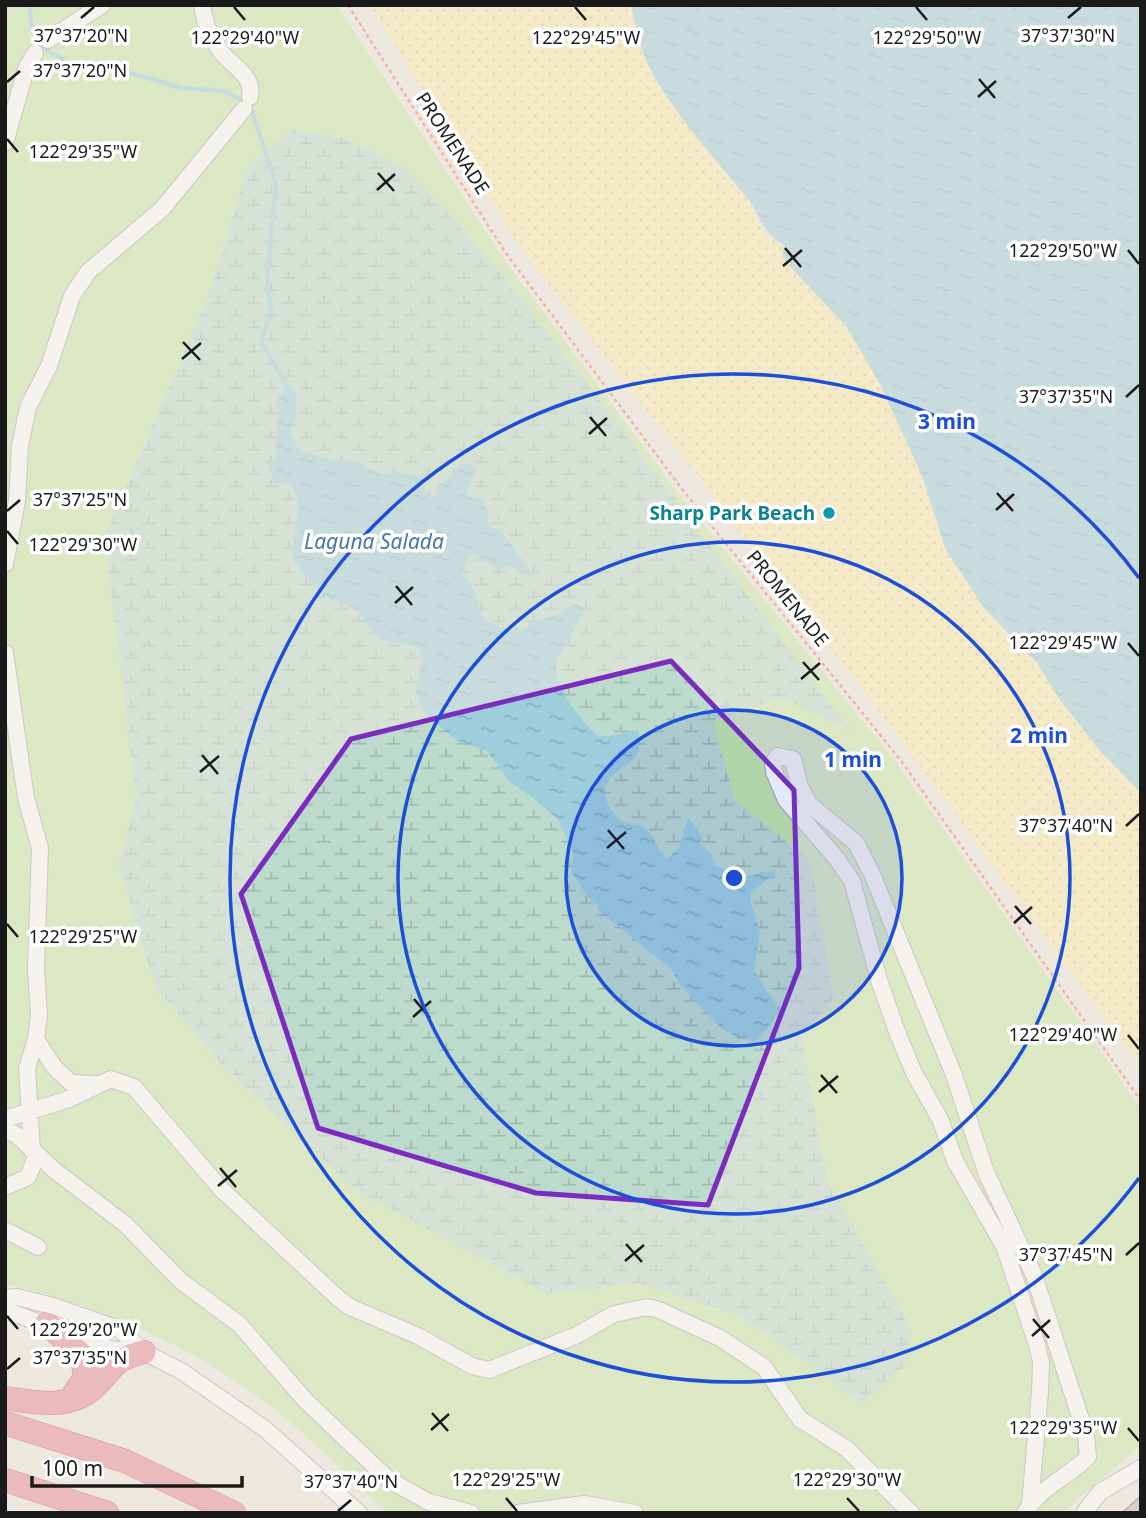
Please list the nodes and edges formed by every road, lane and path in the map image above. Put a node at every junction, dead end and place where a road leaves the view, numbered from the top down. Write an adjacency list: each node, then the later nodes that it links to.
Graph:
1 (102, 5): 4 (street)
2 (202, 5): 7 (street)
3 (348, 5): 11 (path, PROMENADE)
4 (48, 40)
5 (35, 53): 6 (street)
6 (5, 143)
7 (5, 564)
8 (5, 653): 9 (street)
9 (36, 1039): 10 (street); 12 (street)
10 (99, 1083): 12 (street); 35 (street)
11 (1141, 1101)
12 (29, 1112): 13 (street); 15 (street)
13 (5, 1119)
14 (5, 1129): 15 (street)
15 (35, 1152): 16 (street); 32 (street)
16 (5, 1187)
17 (5, 1230): 18 (street)
18 (38, 1247)
19 (5, 1298): 22 (street)
20 (5, 1310): 21 (street)
21 (46, 1324): 22 (street); 24 (highway)
22 (144, 1352): 24 (highway); 31 (street)
23 (5, 1398): 24 (highway)
24 (69, 1400)
25 (5, 1423): 30 (highway)
26 (1141, 1468): 36 (street)
27 (5, 1480): 29 (highway)
28 (1027, 1508): 28 (street)
29 (107, 1513)
30 (234, 1513)
31 (359, 1513)
32 (471, 1513)
33 (518, 1513): 34 (street)
34 (635, 1513)
35 (911, 1513)
36 (1084, 1513)

